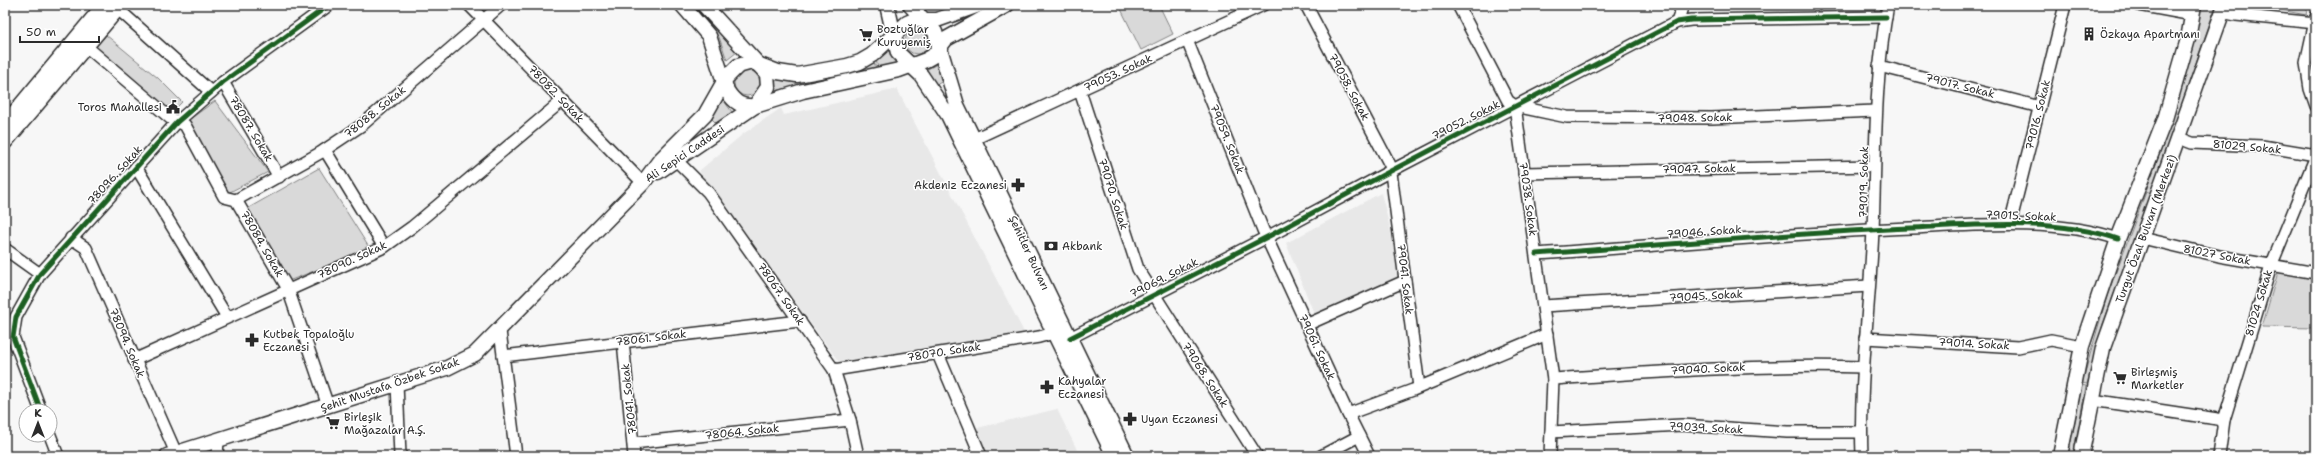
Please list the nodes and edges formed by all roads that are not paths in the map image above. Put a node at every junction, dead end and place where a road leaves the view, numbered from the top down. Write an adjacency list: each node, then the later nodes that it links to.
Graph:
1 (104, 5): 45 (main road)
2 (329, 5): 34 (street, 78096. Sokak)
3 (469, 5): 23 (street, 78082. Sokak)
4 (501, 5): 23 (street, 78088. Sokak)
5 (682, 5): 35 (main road)
6 (704, 5): 31 (main road)
7 (887, 5): 26 (main road)
8 (910, 5): 22 (main road)
9 (980, 5): 22 (main road)
10 (1007, 5): 29 (main road)
11 (1263, 5): 27 (street, 79053. Sokak)
12 (1306, 5): 54 (street, 79058. Sokak)
13 (1458, 5): 40 (street)
14 (1683, 5): 25 (street)
15 (1888, 5): 21 (street, 79019. Sokak)
16 (2065, 5): 42 (street, 79016. Sokak)
17 (2139, 5): 20 (street)
18 (119, 7): 28 (main road); 37 (street)
19 (2224, 8): 24 (street); 46 (main road, Turgut Özal Bulvarı (Merkezi))
20 (2194, 10): 64 (main road, Turgut Özal Bulvarı (Merkezi))
21 (1886, 16): 25 (street); 33 (street, 79019. Sokak)
22 (923, 19): 26 (main road); 29 (main road)
23 (484, 20): 38 (street, 78082. Sokak); 49 (street, 78088. Sokak)
24 (2316, 21): 30 (street)
25 (1677, 22): 40 (street, 79052. Sokak)
26 (893, 34): 31 (main road); 32 (main road)
27 (1187, 40): 36 (street, 79053. Sokak); 62 (street, 79059. Sokak)
28 (87, 47): 44 (street, 78084. Sokak); 48 (main road)
29 (939, 48): 32 (main road); 47 (main road, Şehitler Bulvarı)
30 (2311, 63): 41 (street)
31 (759, 64): 35 (main road); 39 (main road)
32 (910, 66): 39 (main road, Ali Sepici Caddesi); 80 (main road, Şehitler Bulvarı)
33 (1879, 66): 42 (street, 79017. Sokak); 43 (street, 79019. Sokak)
34 (223, 82): 37 (street, 78096. Sokak); 56 (street, 78087. Sokak)
35 (725, 83): 39 (main road); 50 (main road, Ali Sepici Caddesi)
36 (1080, 91): 47 (street, 79053. Sokak); 74 (street, 79070. Sokak)
37 (211, 92): 44 (street, 78096. Sokak)
38 (562, 101): 57 (street, 78082. Sokak); 65 (street, 78090. Sokak)
39 (755, 106): 50 (main road, Ali Sepici Caddesi)
40 (1515, 106): 43 (street, 79048. Sokak); 54 (street, 79052. Sokak); 55 (street, 79038. Sokak)
41 (2316, 106)
42 (2040, 107): 59 (street, 79016. Sokak)
43 (1875, 111): 52 (street, 79019. Sokak)
44 (177, 122): 53 (street, 78096. Sokak); 58 (street, 78084. Sokak)
45 (5, 124)
46 (2179, 138): 51 (street, 81029 Sokak); 63 (main road, Turgut Özal Bulvarı (Merkezi))
47 (974, 139): 82 (main road, Şehitler Bulvarı)
48 (5, 142)
49 (325, 150): 56 (street, 78088. Sokak); 65 (street)
50 (672, 156): 57 (main road, Ali Sepici Caddesi); 77 (street, 78067. Sokak)
51 (2316, 156): 68 (street, 81024 Sokak)
52 (1874, 166): 55 (street, 79047. Sokak); 60 (street, 79019. Sokak)
53 (136, 167): 61 (street, 78096. Sokak); 76 (street)
54 (1391, 170): 62 (street, 79052. Sokak); 71 (street, 79041. Sokak)
55 (1524, 173): 67 (street, 79038. Sokak)
56 (279, 177): 58 (street, 78088. Sokak)
57 (643, 183): 79 (main road, Şehit Mustafa Özbek Sokak)
58 (236, 200): 73 (street, 78084. Sokak)
59 (2010, 224): 60 (street, 79015. Sokak); 64 (street, 79015. Sokak)
60 (1873, 229): 67 (street, 79046. Sokak); 72 (street, 79019. Sokak)
61 (72, 238): 70 (street, 78096. Sokak); 88 (street, 78094. Sokak)
62 (1266, 238): 74 (street, 79069. Sokak); 78 (street, 79061. Sokak)
63 (2142, 238): 68 (street, 81027 Sokak); 94 (main road, Turgut Özal Bulvarı (Merkezi))
64 (2118, 239): 85 (main road, Turgut Özal Bulvarı (Merkezi))
65 (384, 247): 73 (street, 78090. Sokak)
66 (5, 249): 70 (street)
67 (1536, 254): 75 (street, 79038. Sokak)
68 (2270, 266): 69 (street, 81027 Sokak); 99 (street, 81024 Sokak)
69 (2316, 273)
70 (40, 274): 95 (street, 78096. Sokak)
71 (1405, 281): 78 (street); 93 (street, 79041. Sokak)
72 (1869, 286): 75 (street, 79045. Sokak); 83 (street, 79019. Sokak)
73 (288, 289): 76 (street, 78090. Sokak); 96 (street, 78084. Sokak)
74 (1154, 294): 82 (street, 79069. Sokak); 116 (street, 79068. Sokak)
75 (1543, 306): 81 (street, 79038. Sokak)
76 (227, 317): 88 (street, 78090. Sokak)
77 (800, 321): 84 (street, 78061. Sokak); 90 (street, 78067. Sokak)
78 (1306, 324): 97 (street, 79061. Sokak)
79 (500, 331): 87 (street); 92 (main road, Şehit Mustafa Özbek Sokak)
80 (1054, 333): 86 (street, 78070. Sokak); 114 (main road, Şehitler Bulvarı)
81 (1547, 334): 91 (street, 79038. Sokak); 93 (street)
82 (1070, 338): 115 (main road, Şehitler Bulvarı)
83 (1865, 338): 85 (street, 79014. Sokak); 89 (street, 79019. Sokak)
84 (623, 341): 87 (street, 78061. Sokak); 105 (street, 78041. Sokak)
85 (2082, 346): 121 (main road, Turgut Özal Bulvarı (Merkezi))
86 (938, 354): 90 (street, 78070. Sokak); 113 (street)
87 (503, 356): 110 (street)
88 (134, 360): 106 (street, 78094. Sokak)
89 (1863, 367): 91 (street, 79040. Sokak); 101 (street, 79019. Sokak)
90 (834, 370): 98 (street, 78067. Sokak)
91 (1553, 379): 100 (street, 79038. Sokak)
92 (397, 384): 96 (main road, Şehit Mustafa Özbek Sokak); 109 (street)
93 (1419, 387): 97 (street)
94 (2092, 400): 99 (street); 122 (main road, Turgut Özal Bulvarı (Merkezi))
95 (38, 403)
96 (328, 406): 103 (main road, Şehit Mustafa Özbek Sokak)
97 (1348, 414): 102 (street, 79061. Sokak)
98 (850, 420): 105 (street, 78064. Sokak); 112 (street, 78067. Sokak)
99 (2224, 420): 123 (street, 81024 Sokak)
100 (1551, 432): 101 (street, 79039. Sokak); 119 (street, 79038. Sokak)
101 (1861, 432): 120 (street, 79019. Sokak)
102 (1359, 436): 117 (street); 118 (street, 79061. Sokak)
103 (218, 441): 106 (main road, Şehit Mustafa Özbek Sokak); 108 (street)
104 (53, 443): 107 (street)
105 (633, 443): 111 (street, 78041. Sokak)
106 (171, 455)
107 (58, 456)
108 (217, 456)
109 (400, 456)
110 (516, 456)
111 (634, 456)
112 (858, 456)
113 (982, 456)
114 (1112, 456)
115 (1127, 456)
116 (1257, 456)
117 (1321, 456)
118 (1369, 456)
119 (1550, 456)
120 (1862, 456)
121 (2060, 456)
122 (2081, 456)
123 (2219, 456)

